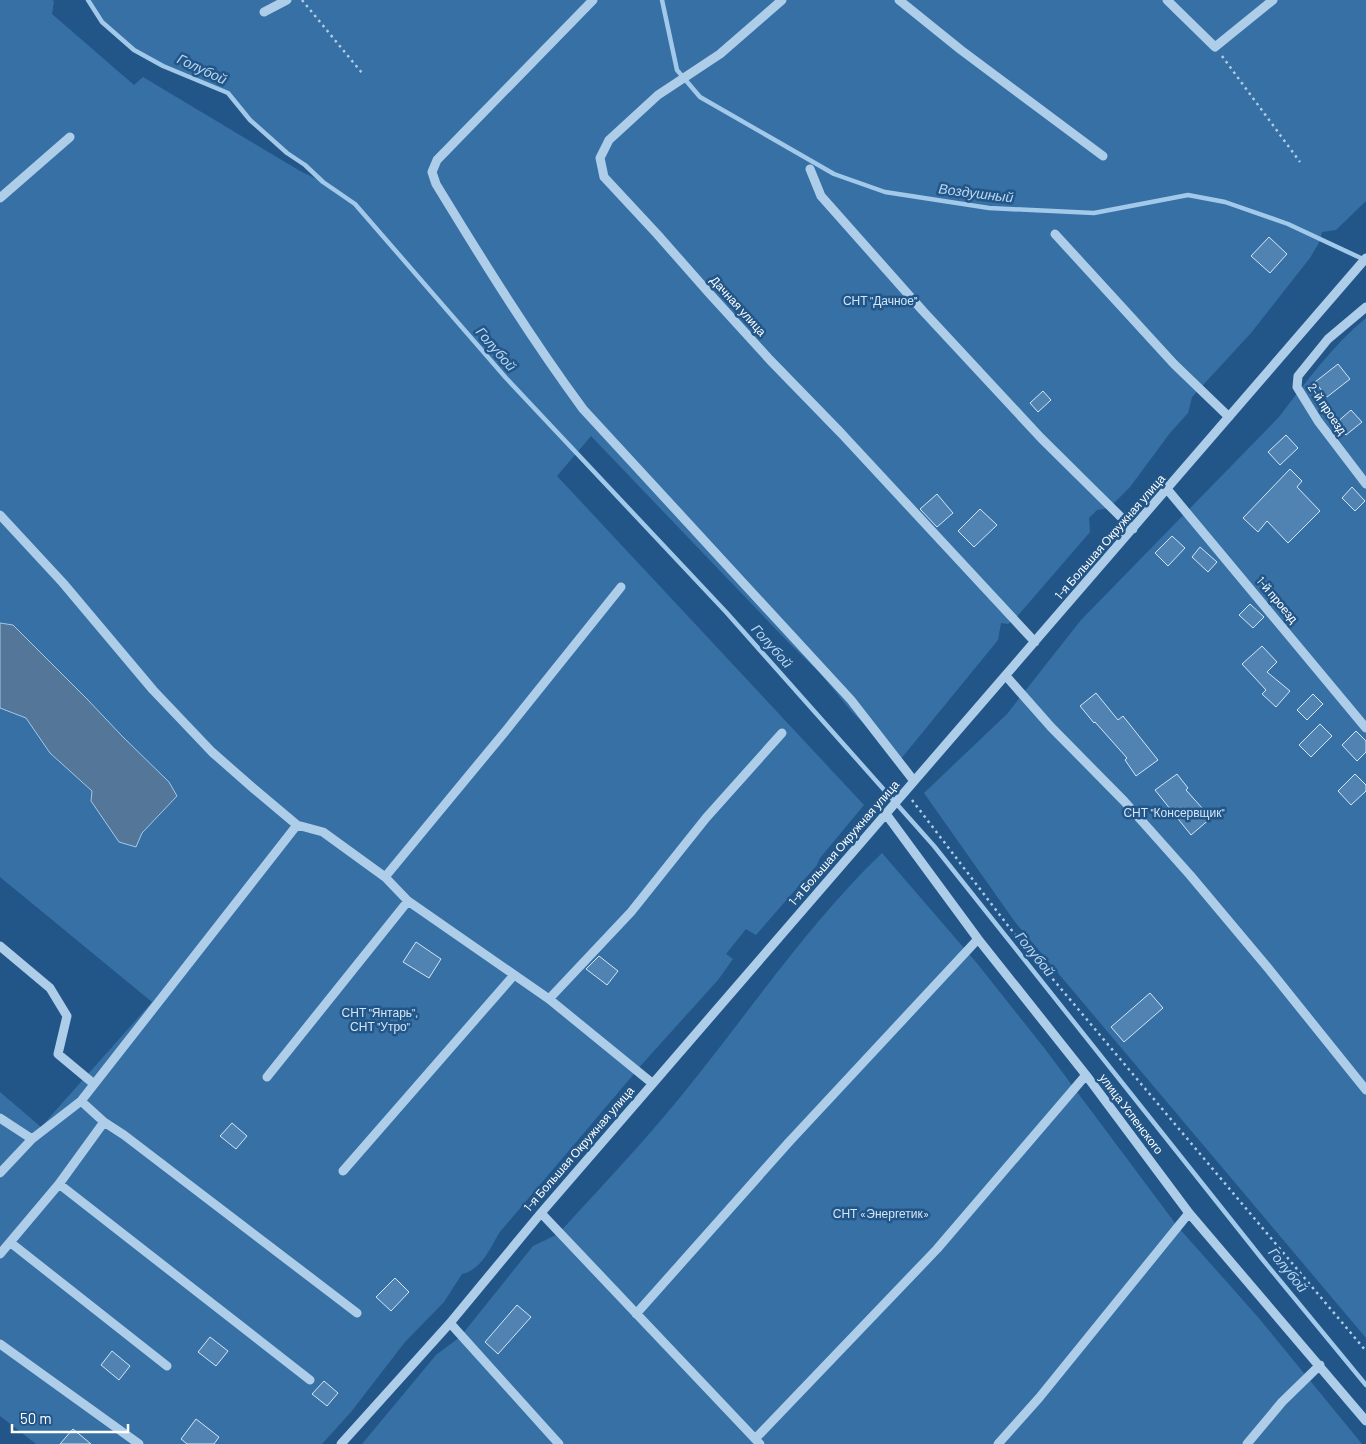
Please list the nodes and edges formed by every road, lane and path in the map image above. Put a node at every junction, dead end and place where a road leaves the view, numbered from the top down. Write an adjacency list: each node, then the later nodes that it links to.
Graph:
1 (287, 0): 8 (street)
2 (302, 0): 10 (path)
3 (593, 0): 29 (street)
4 (782, 0): 25 (street, Дачная улица)
5 (899, 0): 12 (street)
6 (1167, 0): 9 (street)
7 (1273, 0): 9 (street)
8 (264, 12)
9 (1215, 47): 13 (path)
10 (362, 73)
11 (70, 137): 15 (street)
12 (1103, 156)
13 (1300, 162)
14 (810, 169): 23 (street)
15 (0, 198)
16 (1055, 234): 19 (street)
17 (1366, 258): 19 (street, 1-я Большая Окружная улица)
18 (1366, 307): 20 (street, 2-й проезд)
19 (1228, 417): 21 (street, 1-я Большая Окружная улица)
20 (1366, 484)
21 (1167, 489): 23 (street, 1-я Большая Окружная улица); 27 (street, 1-й проезд)
22 (0, 515): 32 (street)
23 (1133, 529): 25 (street, 1-я Большая Окружная улица)
24 (621, 587): 33 (street)
25 (1035, 642): 26 (street, 1-я Большая Окружная улица)
26 (1006, 676): 29 (street, 1-я Большая Окружная улица); 43 (street)
27 (1366, 728)
28 (782, 733): 38 (street)
29 (914, 781): 30 (street, 1-я Большая Окружная улица)
30 (905, 791): 31 (street, 1-я Большая Окружная улица); 59 (path)
31 (886, 814): 35 (street, улица Успенского); 42 (street, 1-я Большая Окружная улица)
32 (297, 825): 33 (street); 41 (street)
33 (384, 877): 34 (street)
34 (408, 901): 37 (street); 40 (street)
35 (978, 939): 39 (street, улица Успенского); 56 (street)
36 (0, 946): 41 (street)
37 (514, 975): 38 (street); 48 (street)
38 (549, 999): 42 (street)
39 (1086, 1074): 52 (street, улица Успенского); 64 (street)
40 (267, 1077)
41 (94, 1084): 44 (street)
42 (652, 1084): 51 (street, 1-я Большая Окружная улица)
43 (1366, 1090)
44 (81, 1101): 46 (street); 47 (street)
45 (0, 1118): 47 (street)
46 (104, 1122): 50 (street); 55 (street)
47 (32, 1139): 49 (street)
48 (343, 1171)
49 (0, 1173)
50 (59, 1184): 53 (street); 62 (street)
51 (541, 1212): 56 (street); 57 (street, 1-я Большая Окружная улица)
52 (1189, 1213): 60 (street, улица Успенского); 68 (street)
53 (10, 1243): 54 (street); 61 (street)
54 (0, 1254)
55 (357, 1313)
56 (636, 1314): 64 (street)
57 (450, 1323): 65 (street, 1-я Большая Окружная улица); 67 (street)
58 (0, 1344): 66 (street)
59 (1366, 1351)
60 (1320, 1365): 63 (street, улица Успенского); 69 (street)
61 (167, 1366)
62 (310, 1380)
63 (1366, 1421)
64 (757, 1441)
65 (347, 1442)
66 (139, 1444)
67 (559, 1444)
68 (998, 1444)
69 (1247, 1444)

